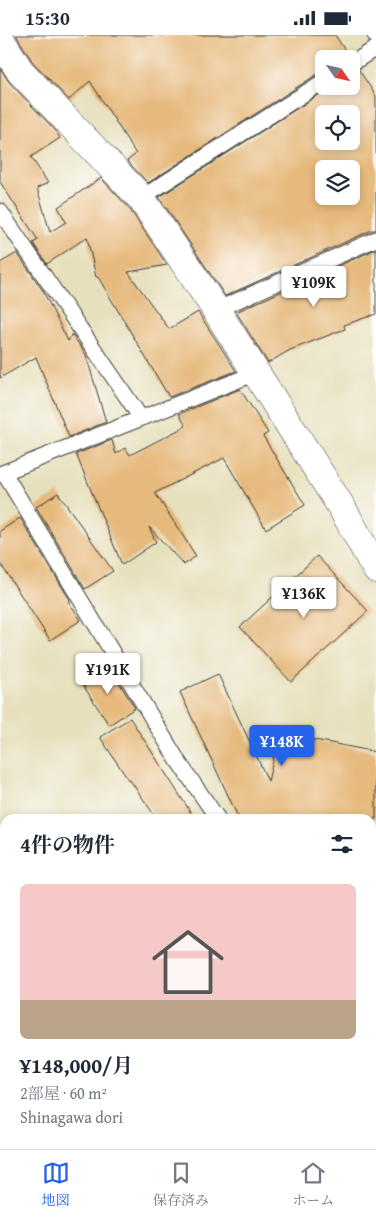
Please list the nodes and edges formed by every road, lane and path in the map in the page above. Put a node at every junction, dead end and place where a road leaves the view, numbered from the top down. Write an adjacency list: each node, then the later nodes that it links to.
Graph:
1 (0, 39): 5 (street)
2 (376, 48): 3 (lane)
3 (360, 58)
4 (315, 87): 5 (lane)
5 (141, 198): 8 (street)
6 (0, 211): 10 (lane)
7 (376, 239): 8 (lane)
8 (216, 310): 9 (street)
9 (256, 373): 10 (lane); 12 (street)
10 (141, 418): 11 (lane)
11 (2, 473): 13 (lane)
12 (376, 569)
13 (215, 814)

